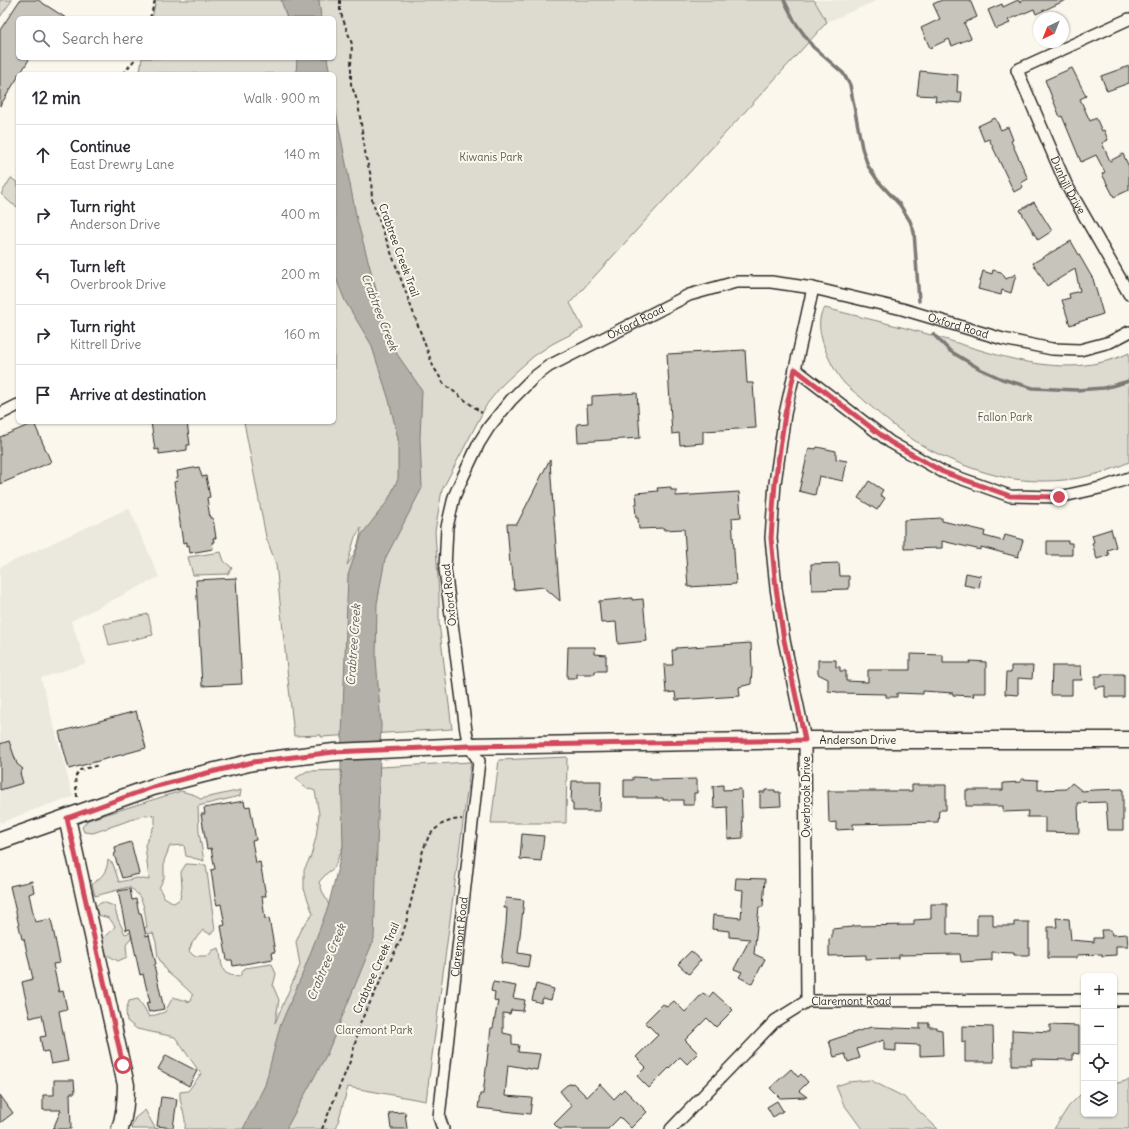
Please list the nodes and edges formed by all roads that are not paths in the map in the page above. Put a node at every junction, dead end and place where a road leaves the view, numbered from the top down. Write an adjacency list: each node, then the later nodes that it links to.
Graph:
1 (1129, 20): 3 (street, Dunhill Drive)
2 (813, 288): 4 (street, Oxford Road); 5 (street, Overbrook Drive); 11 (street, Oxford Road)
3 (1129, 294)
4 (1129, 332)
5 (795, 369): 8 (street); 9 (street, Overbrook Drive)
6 (16, 406): 7 (street)
7 (0, 414)
8 (1129, 478)
9 (805, 740): 10 (street, Anderson Drive); 11 (street, Anderson Drive); 17 (street, Overbrook Drive)
10 (1129, 740)
11 (469, 746): 12 (street, Anderson Drive); 19 (street, Claremont Road)
12 (67, 818): 13 (street, Anderson Drive); 18 (street)
13 (0, 841)
14 (1081, 1000): 17 (street, Claremont Road)
15 (1117, 1000): 16 (street)
16 (1129, 1000)
17 (807, 1001): 20 (street, Claremont Road)
18 (120, 1129)
19 (443, 1129)
20 (671, 1129)

